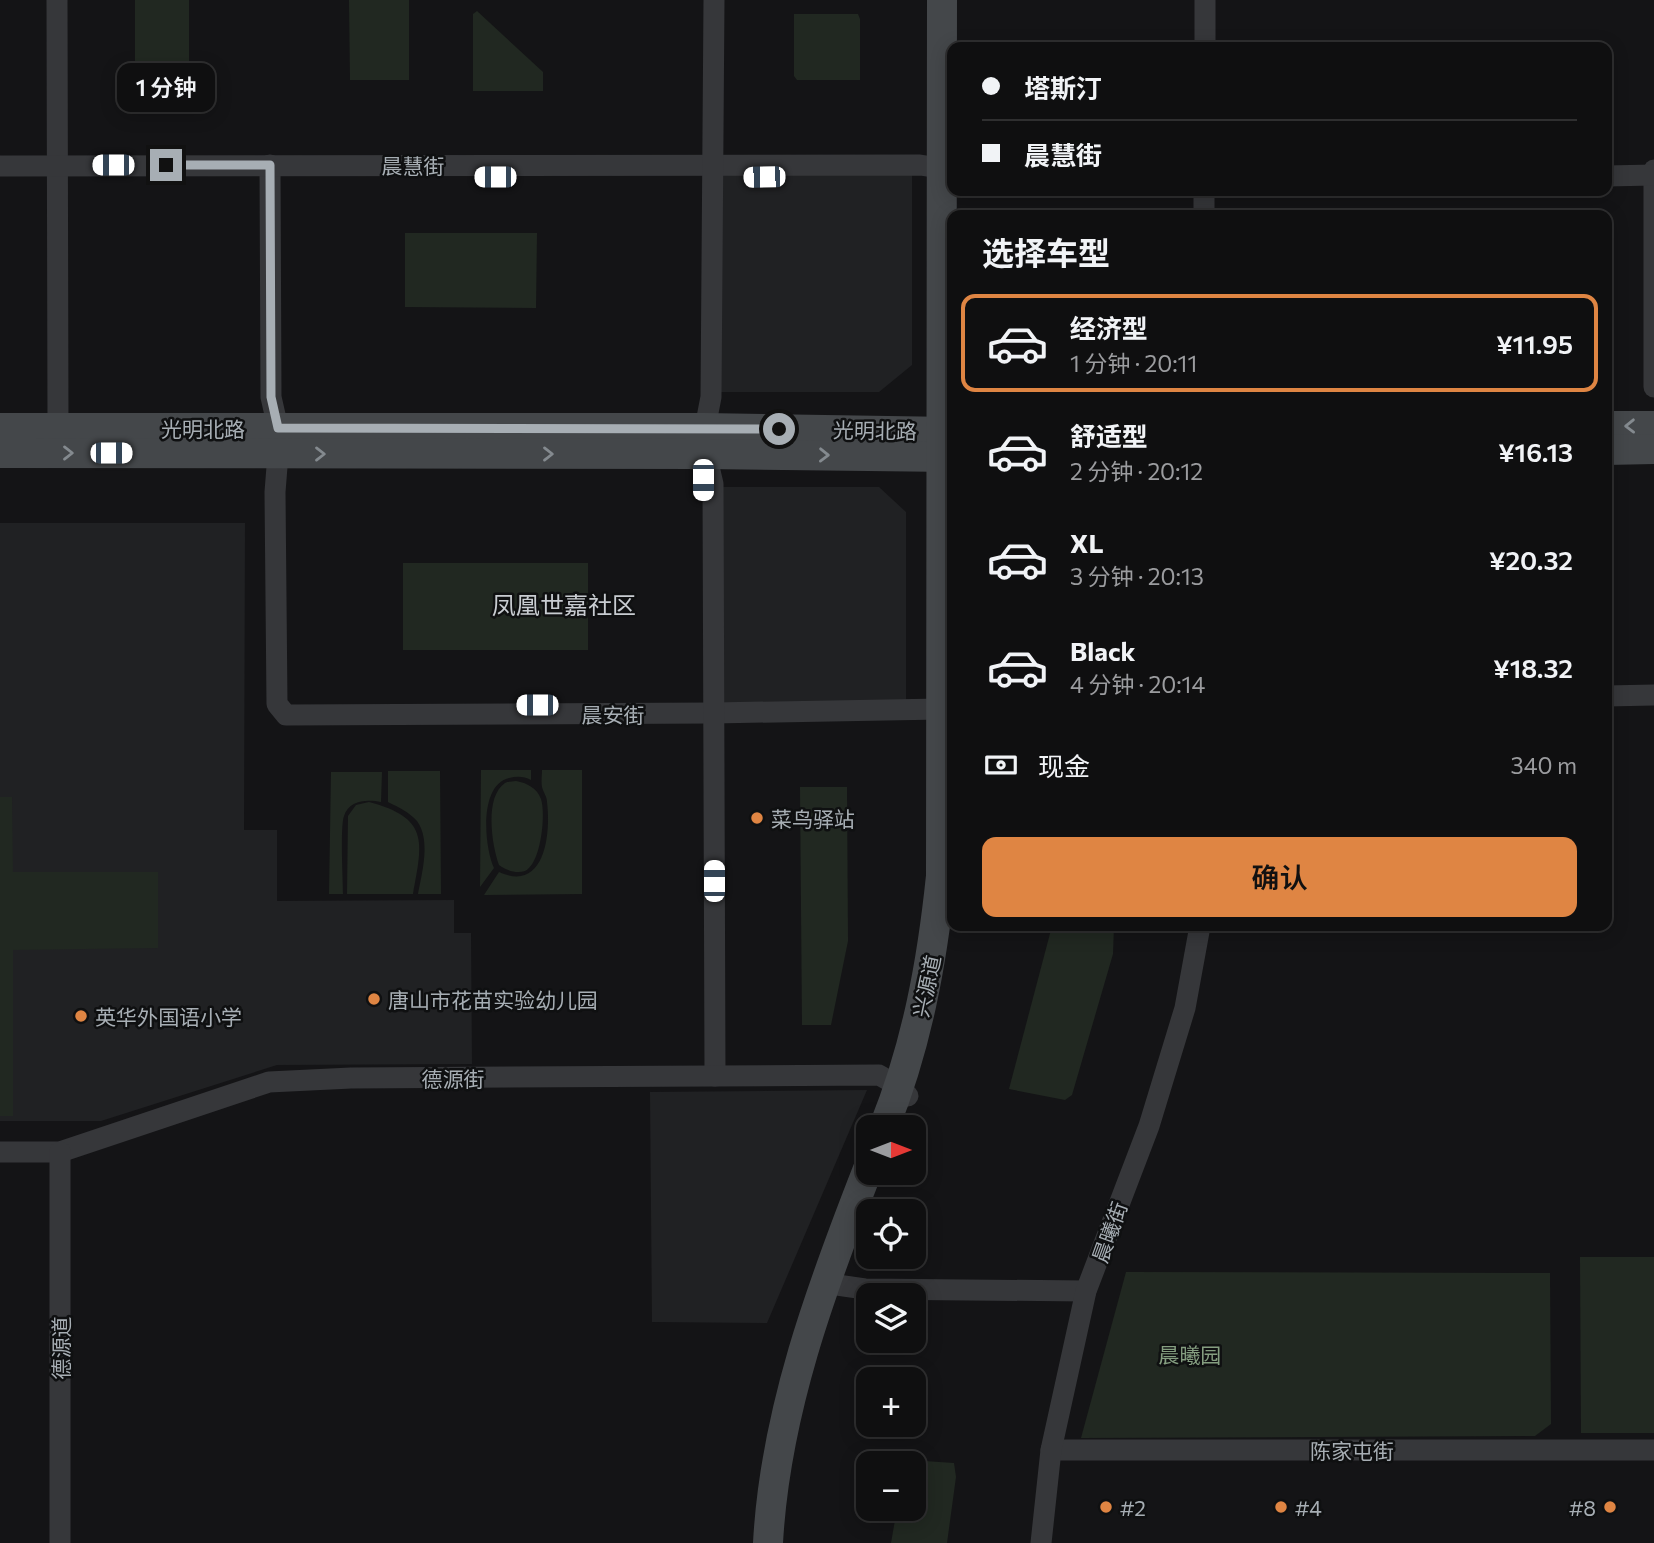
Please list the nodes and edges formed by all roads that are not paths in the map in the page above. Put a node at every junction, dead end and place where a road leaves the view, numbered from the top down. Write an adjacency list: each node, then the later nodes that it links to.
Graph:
1 (45, 0): 15 (street)
2 (57, 0): 15 (street)
3 (703, 0): 17 (street)
4 (714, 0): 17 (street)
5 (942, 0): 12 (main road, 兴源道)
6 (958, 0): 9 (main road)
7 (1205, 0): 10 (street)
8 (1216, 0): 11 (street)
9 (958, 42)
10 (1205, 42)
11 (1216, 42)
12 (947, 127)
13 (1612, 165): 18 (street)
14 (0, 166): 15 (street, 晨慧街)
15 (51, 171): 16 (street, 晨慧街); 20 (street, 晨慧街); 25 (street)
16 (275, 171): 17 (street, 晨慧街); 27 (street)
17 (708, 171): 21 (street, 晨慧街); 28 (street)
18 (1654, 171): 19 (street); 22 (street)
19 (1612, 175)
20 (0, 177)
21 (947, 177)
22 (1654, 387)
23 (1612, 426): 24 (main road, one-way to 23)
24 (1654, 426)
25 (52, 427): 26 (main road, 光明北路); 27 (main road, 光明北路)
26 (0, 428)
27 (278, 441): 28 (main road, 光明北路); 32 (main road, 光明北路, one-way to 27); 36 (street, 晨安街)
28 (706, 441): 29 (main road, 光明北路); 36 (street)
29 (947, 444): 35 (main road, 兴源道)
30 (1654, 449): 31 (main road)
31 (1612, 450)
32 (0, 453)
33 (1654, 695): 34 (street)
34 (1612, 696)
35 (947, 704): 36 (street, 晨安街); 41 (main road, 兴源道)
36 (708, 709): 40 (street)
37 (949, 931): 41 (main road, 兴源道)
38 (1187, 931): 49 (street, 晨曦街)
39 (1199, 931): 49 (street, 晨曦街)
40 (711, 1076): 41 (street, 德源街); 44 (street, 德源街)
41 (905, 1092): 42 (main road, 兴源道); 43 (main road, 兴源道)
42 (891, 1115)
43 (900, 1115)
44 (60, 1152): 45 (street, 德源街); 52 (street, 德源道)
45 (0, 1153)
46 (863, 1185): 48 (main road)
47 (875, 1185): 48 (main road)
48 (835, 1278): 49 (street); 53 (main road); 54 (main road)
49 (1083, 1287): 50 (street, 晨曦街); 55 (street, 晨曦街)
50 (1051, 1450): 51 (street, 陈家屯街); 56 (street, 晨曦街)
51 (1654, 1450)
52 (60, 1543)
53 (768, 1543)
54 (782, 1543)
55 (1029, 1543)
56 (1041, 1543)

